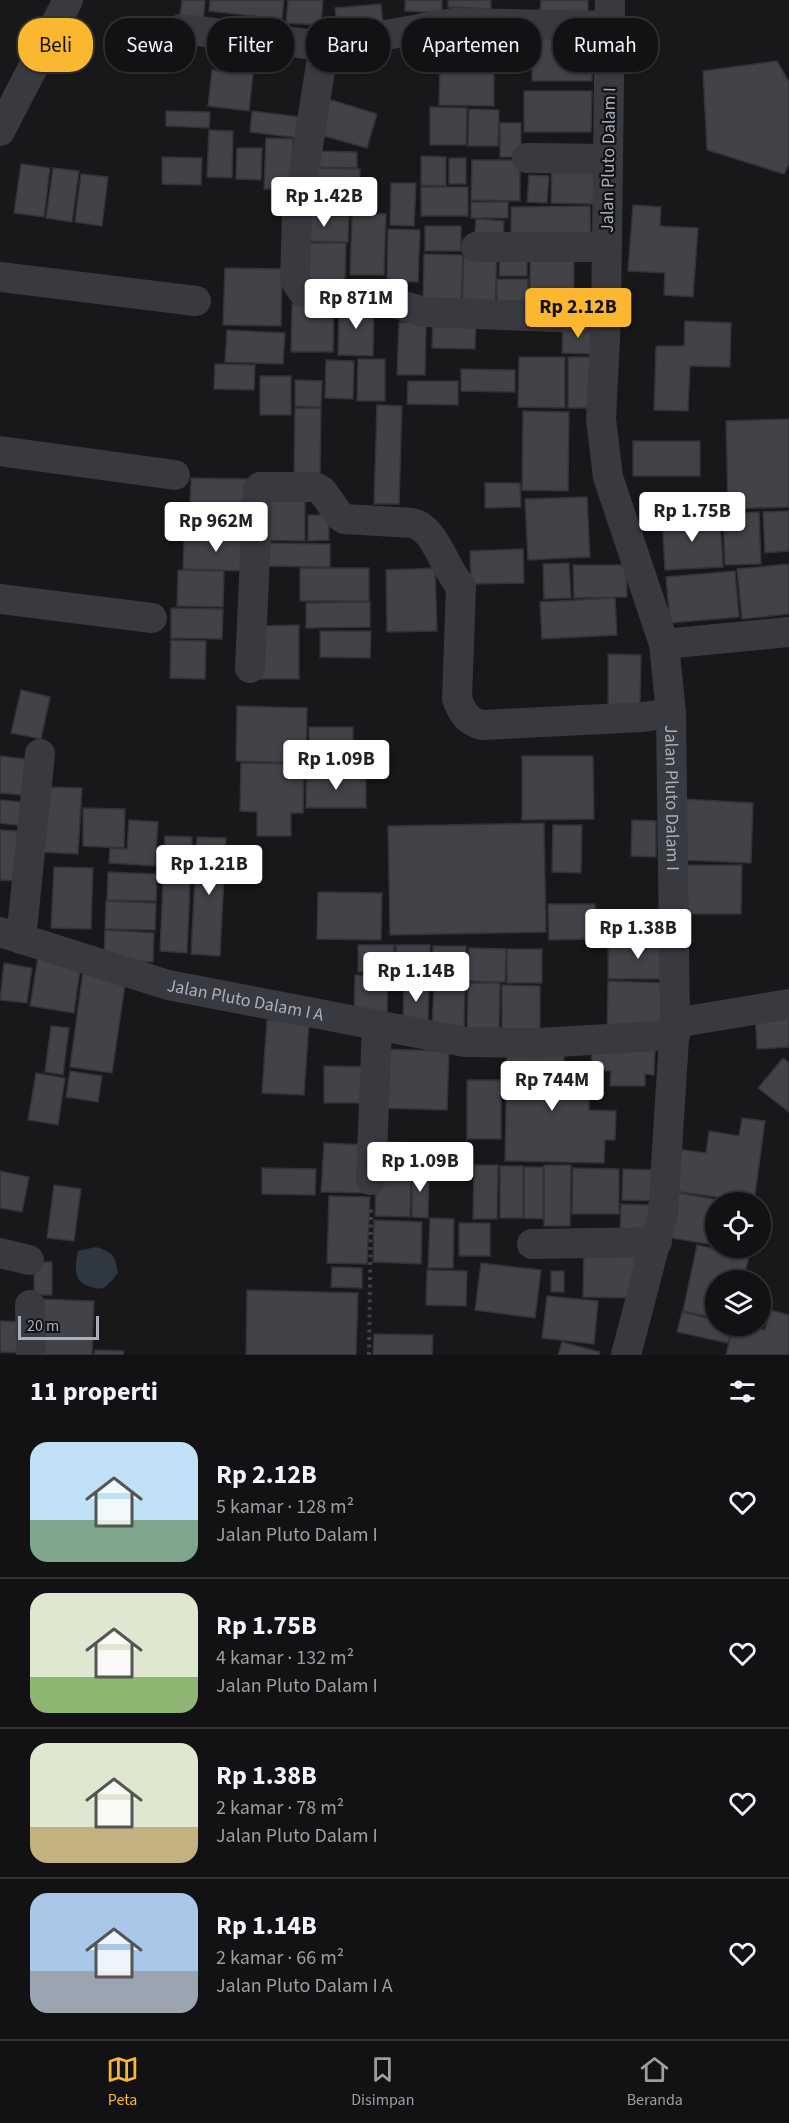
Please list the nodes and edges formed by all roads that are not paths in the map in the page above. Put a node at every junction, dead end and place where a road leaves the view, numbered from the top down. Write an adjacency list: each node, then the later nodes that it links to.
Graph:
1 (68, 0): 7 (street)
2 (610, 13): 4 (street); 9 (street, Jalan Pluto Dalam I)
3 (195, 31): 5 (street)
4 (390, 34)
5 (306, 44)
6 (320, 72): 14 (street)
7 (0, 131)
8 (527, 158): 9 (street)
9 (608, 159): 11 (street, Jalan Pluto Dalam I)
10 (476, 247): 11 (street)
11 (607, 247): 14 (street, Jalan Pluto Dalam I)
12 (0, 278): 13 (street)
13 (195, 301)
14 (606, 319): 20 (street, Jalan Pluto Dalam I)
15 (0, 451): 16 (street)
16 (175, 475)
17 (0, 599): 18 (street)
18 (152, 618)
19 (789, 632): 20 (street)
20 (664, 644): 22 (street, Jalan Pluto Dalam I)
21 (250, 668): 22 (street)
22 (671, 713): 27 (street, Jalan Pluto Dalam I)
23 (40, 754): 24 (street)
24 (10, 936): 26 (street, Jalan Pluto Dalam I A)
25 (789, 1004): 27 (street, Jalan Pluto Dalam I A)
26 (377, 1026): 27 (street, Jalan Pluto Dalam I A); 28 (street)
27 (675, 1029): 29 (street, Jalan Pluto Dalam I)
28 (371, 1194)
29 (657, 1242): 30 (street); 35 (street, Jalan Pluto Dalam I)
30 (532, 1244)
31 (0, 1253): 32 (street)
32 (30, 1260)
33 (30, 1305): 34 (street)
34 (31, 1355)
35 (626, 1355)

